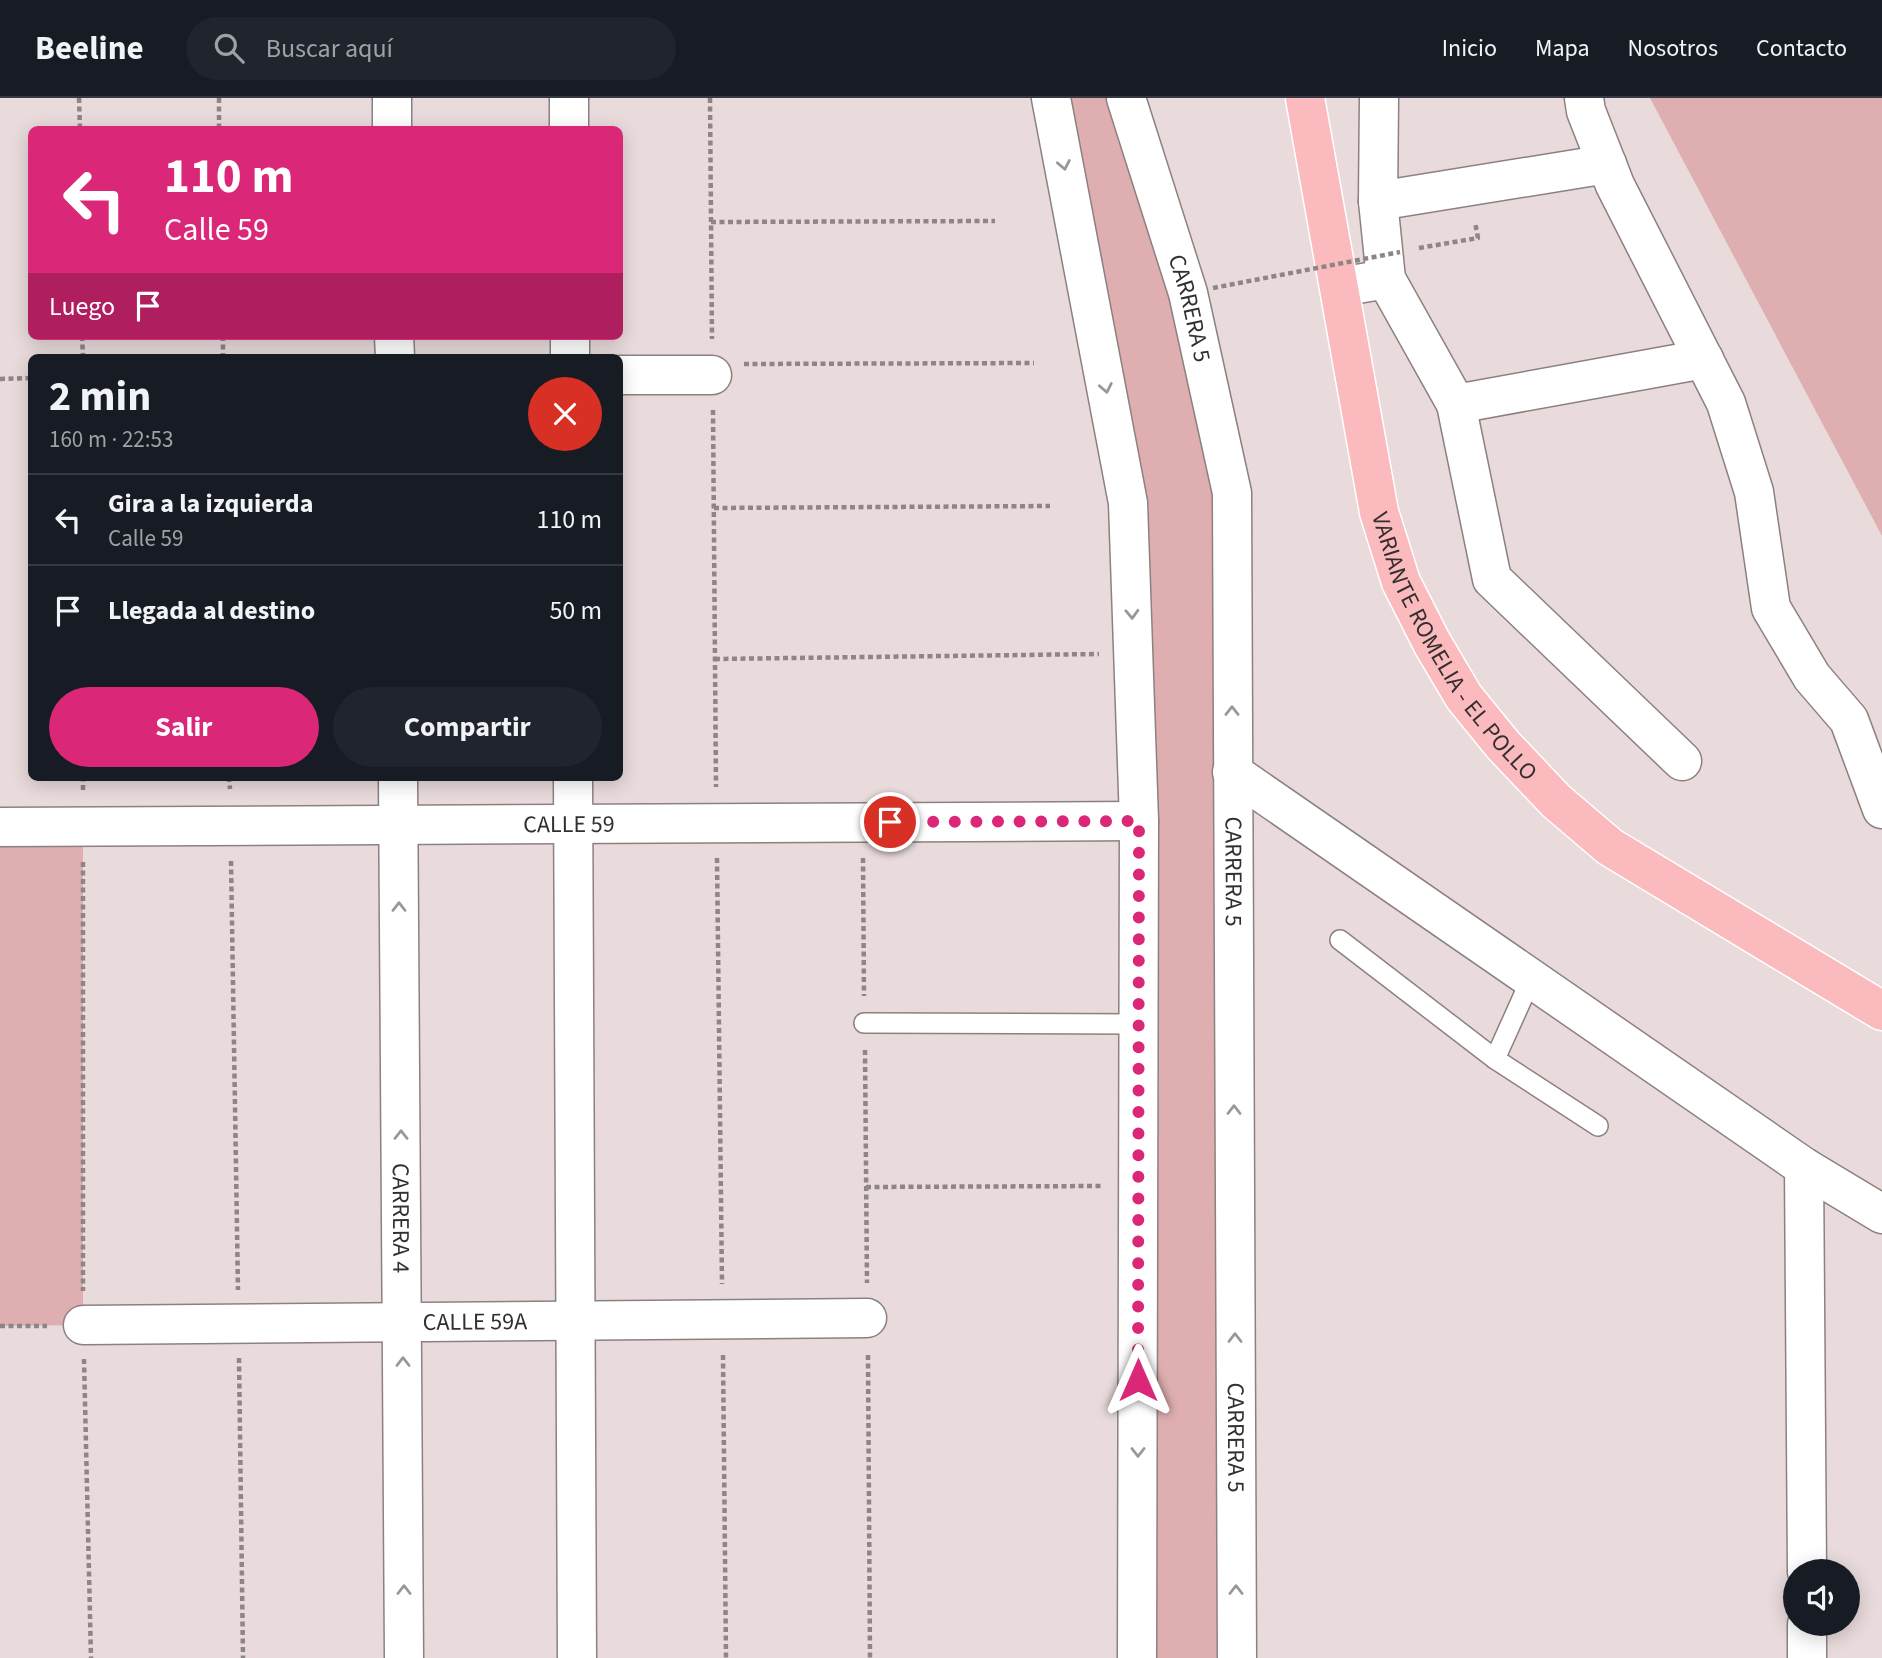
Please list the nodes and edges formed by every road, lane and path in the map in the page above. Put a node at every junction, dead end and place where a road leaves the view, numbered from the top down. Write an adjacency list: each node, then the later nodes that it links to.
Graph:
1 (79, 98): 11 (path)
2 (219, 98): 12 (path)
3 (392, 98): 13 (street)
4 (569, 98): 14 (street)
5 (710, 98): 19 (path)
6 (1051, 98): 32 (street, one-way to 32)
7 (1126, 98): 35 (street, CARRERA 5, one-way to 7)
8 (1305, 98): 21 (highway, VARIANTE ROMELIA - EL POLLO)
9 (1380, 98): 17 (street)
10 (1584, 98): 15 (street)
11 (80, 126)
12 (219, 126)
13 (392, 126)
14 (569, 126)
15 (1607, 164): 16 (street); 23 (street)
16 (1470, 187): 17 (street); 20 (path)
17 (1378, 201): 20 (street)
18 (995, 221): 19 (path)
19 (711, 222): 25 (path)
20 (1393, 265): 21 (street); 22 (path, bridge); 29 (street)
21 (1340, 287): 50 (highway, VARIANTE ROMELIA - EL POLLO)
22 (1213, 288)
23 (1704, 359): 29 (street); 39 (street)
24 (1034, 363): 25 (path)
25 (712, 370): 26 (street); 31 (path)
26 (623, 375)
27 (0, 379): 28 (path)
28 (28, 379)
29 (1456, 404): 34 (street)
30 (1049, 506): 31 (path)
31 (714, 508): 33 (path)
32 (1134, 654): 33 (path); 40 (street)
33 (715, 659): 41 (path)
34 (1682, 761)
35 (1232, 772): 49 (street); 75 (street, CARRERA 5, one-way to 35)
36 (229, 781): 45 (path)
37 (398, 781): 44 (street, CARRERA 4)
38 (573, 781): 43 (street)
39 (1882, 808)
40 (1139, 821): 42 (street, CALLE 59); 52 (street)
41 (716, 822): 42 (street, CALLE 59); 43 (street, CALLE 59); 60 (path)
42 (863, 822): 51 (path)
43 (573, 823): 44 (street, CALLE 59); 61 (street)
44 (398, 824): 45 (street, CALLE 59); 62 (street, CARRERA 4, one-way to 44)
45 (230, 825): 47 (street, CALLE 59); 63 (path)
46 (0, 827): 47 (street, CALLE 59)
47 (83, 827): 64 (path)
48 (1340, 940): 53 (lane)
49 (1531, 979): 53 (lane); 55 (street)
50 (1882, 1011)
51 (864, 1023): 52 (lane); 57 (path)
52 (1139, 1024): 56 (street)
53 (1495, 1059): 54 (lane)
54 (1598, 1126)
55 (1804, 1167): 58 (street); 66 (street)
56 (1139, 1185): 57 (path); 74 (street, one-way to 74)
57 (866, 1187): 59 (path)
58 (1882, 1214)
59 (867, 1318): 60 (street, CALLE 59A); 73 (path)
60 (722, 1320): 61 (street, CALLE 59A); 72 (path)
61 (575, 1321): 62 (street, CALLE 59A); 71 (street)
62 (402, 1323): 63 (street, CALLE 59A); 70 (street, CARRERA 4, one-way to 62)
63 (238, 1324): 64 (street, CALLE 59A); 69 (path)
64 (83, 1325): 65 (path); 68 (path)
65 (0, 1326)
66 (1807, 1559)
67 (1807, 1636): 76 (street)
68 (91, 1658)
69 (243, 1658)
70 (404, 1658)
71 (577, 1658)
72 (726, 1658)
73 (870, 1658)
74 (1137, 1658)
75 (1237, 1658)
76 (1807, 1658)

